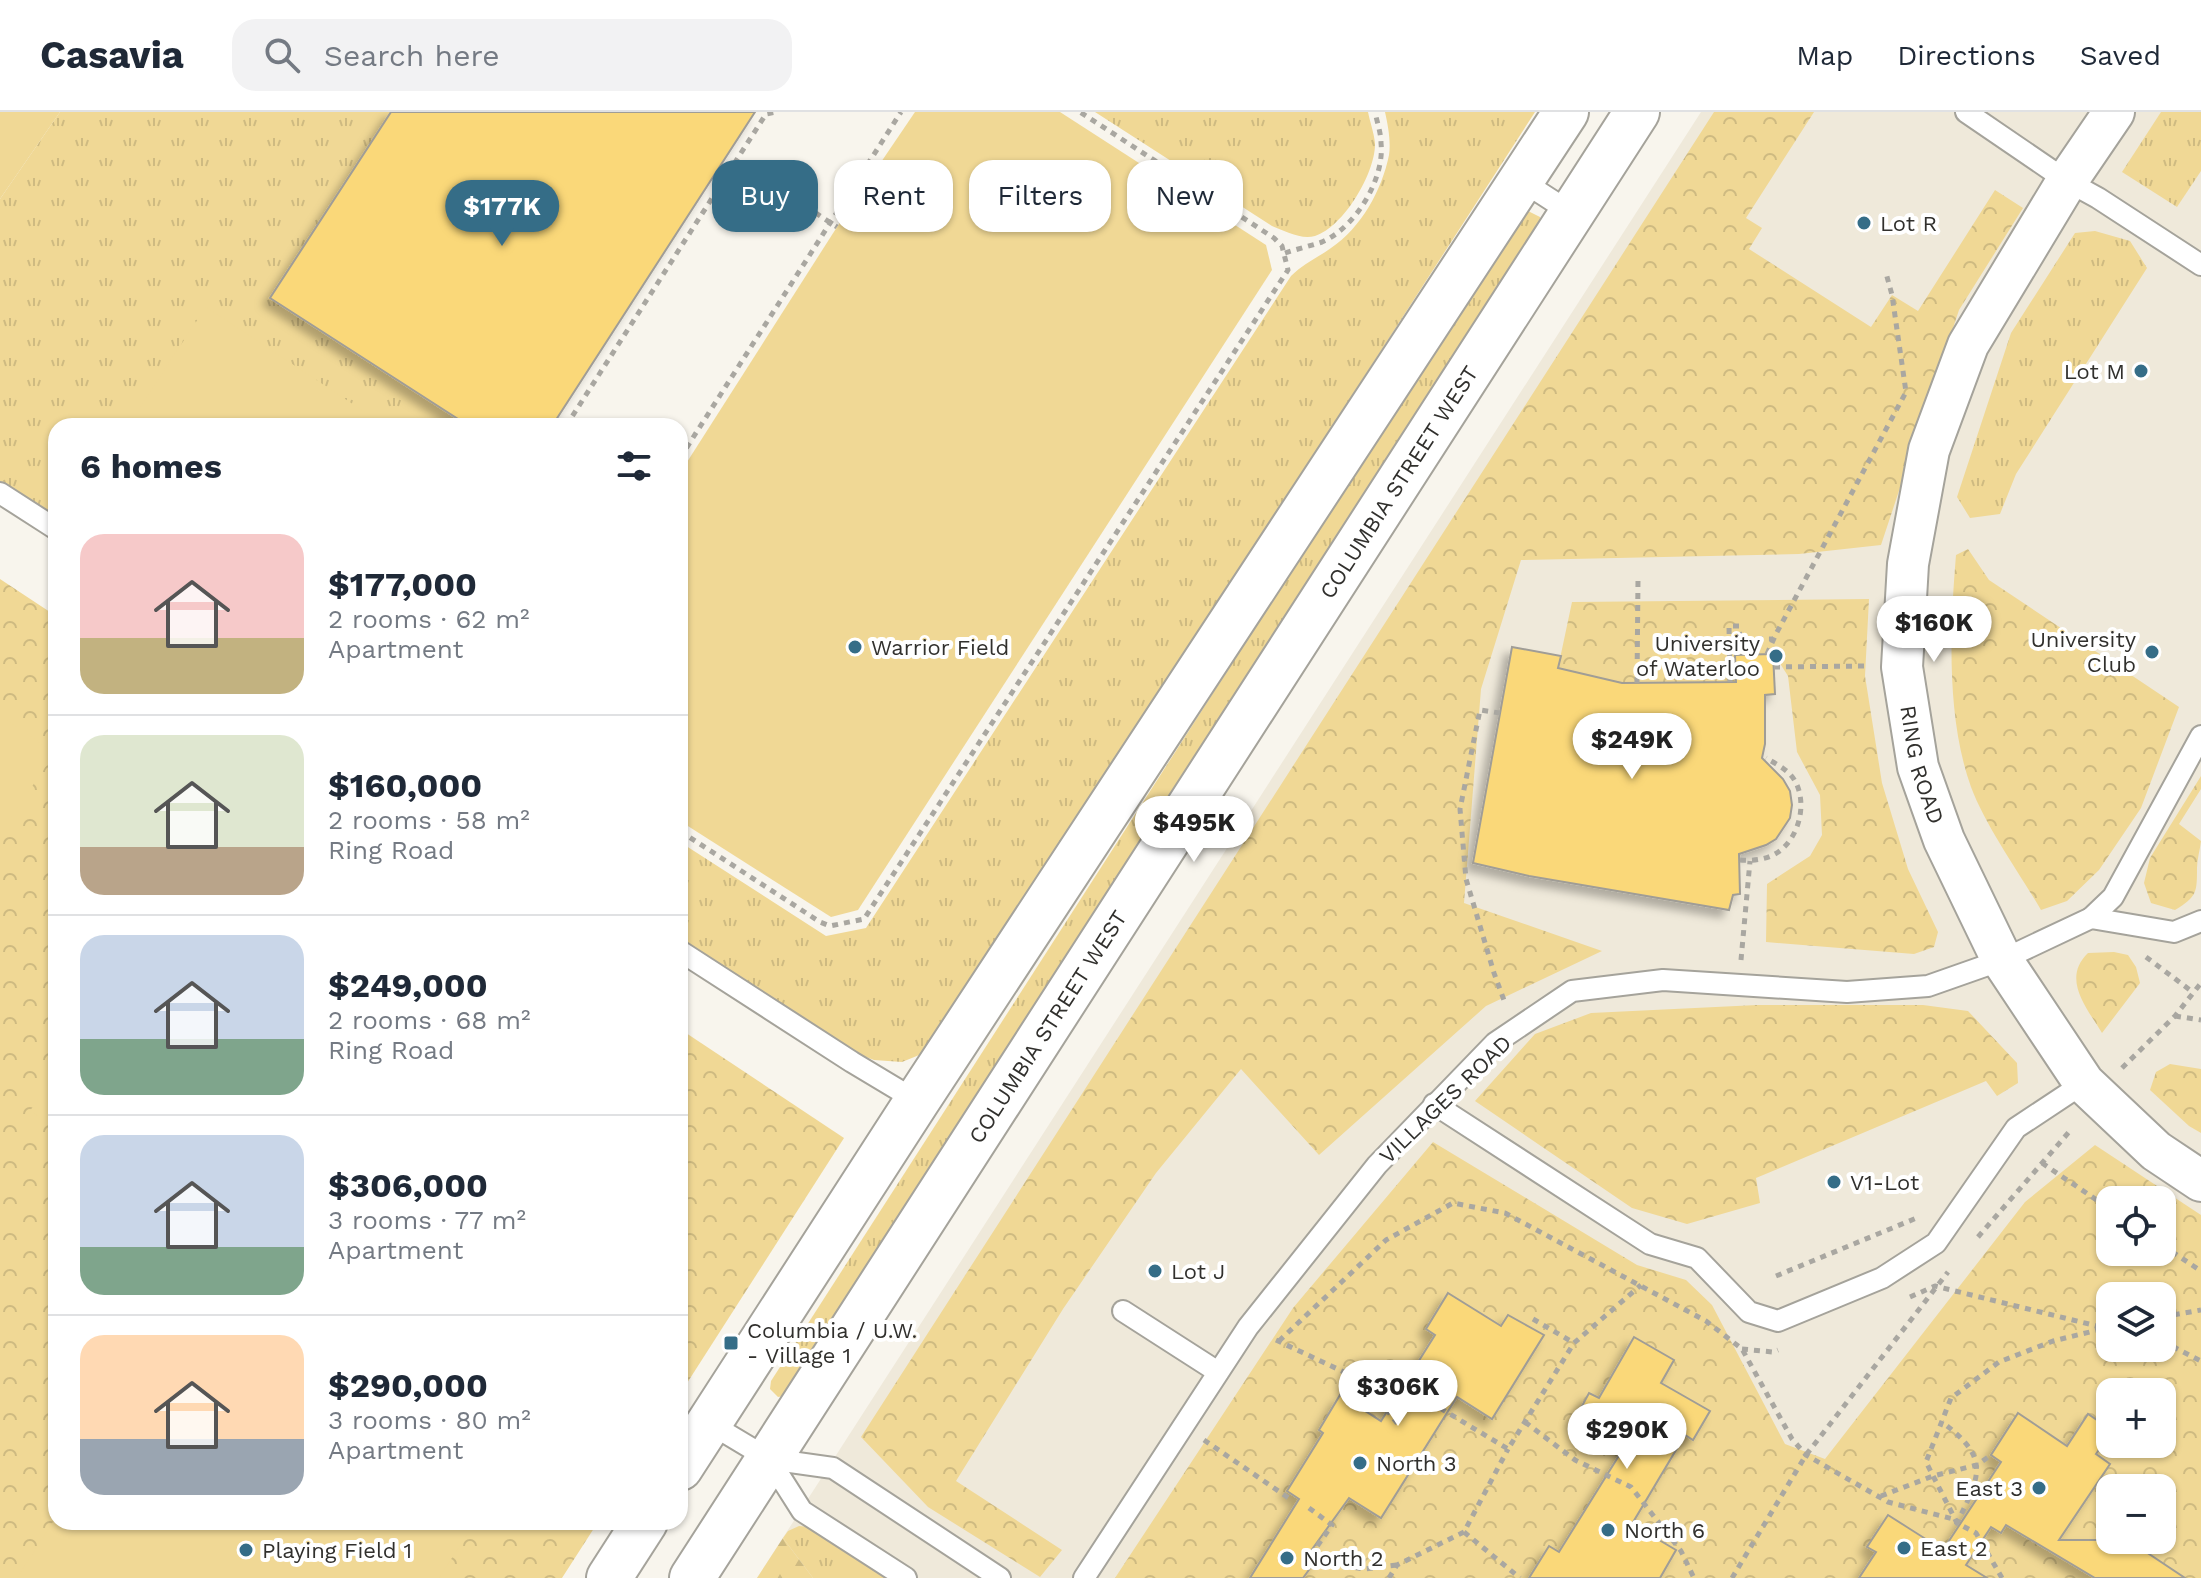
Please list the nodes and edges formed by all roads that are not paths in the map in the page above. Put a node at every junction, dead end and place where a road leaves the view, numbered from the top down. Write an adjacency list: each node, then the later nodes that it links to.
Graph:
1 (1566, 112): 5 (main road)
2 (1637, 112): 7 (main road, COLUMBIA STREET WEST)
3 (1966, 112): 6 (lane)
4 (2114, 112): 6 (street, RING ROAD)
5 (1522, 181): 7 (lane); 17 (main road)
6 (2067, 181): 8 (lane); 15 (street, RING ROAD)
7 (1573, 214): 24 (main road, COLUMBIA STREET WEST)
8 (2201, 265)
9 (0, 493): 10 (lane)
10 (48, 524)
11 (2201, 736): 12 (lane)
12 (2091, 918): 13 (lane); 15 (lane, VILLAGES ROAD)
13 (2201, 921)
14 (688, 956): 17 (lane)
15 (2002, 960): 16 (street, RING ROAD); 18 (lane, VILLAGES ROAD)
16 (2101, 1077): 18 (lane); 19 (street, RING ROAD)
17 (917, 1101): 22 (main road)
18 (1434, 1104): 21 (lane, VILLAGES ROAD)
19 (2201, 1181)
20 (1123, 1311): 21 (lane)
21 (1218, 1372): 30 (lane, VILLAGES ROAD)
22 (709, 1423): 23 (main road); 24 (lane)
23 (688, 1456)
24 (769, 1459): 27 (main road, COLUMBIA STREET WEST); 28 (lane); 29 (lane)
25 (640, 1530): 26 (main road)
26 (609, 1578)
27 (692, 1578)
28 (906, 1578)
29 (1000, 1578)
30 (1084, 1578)

